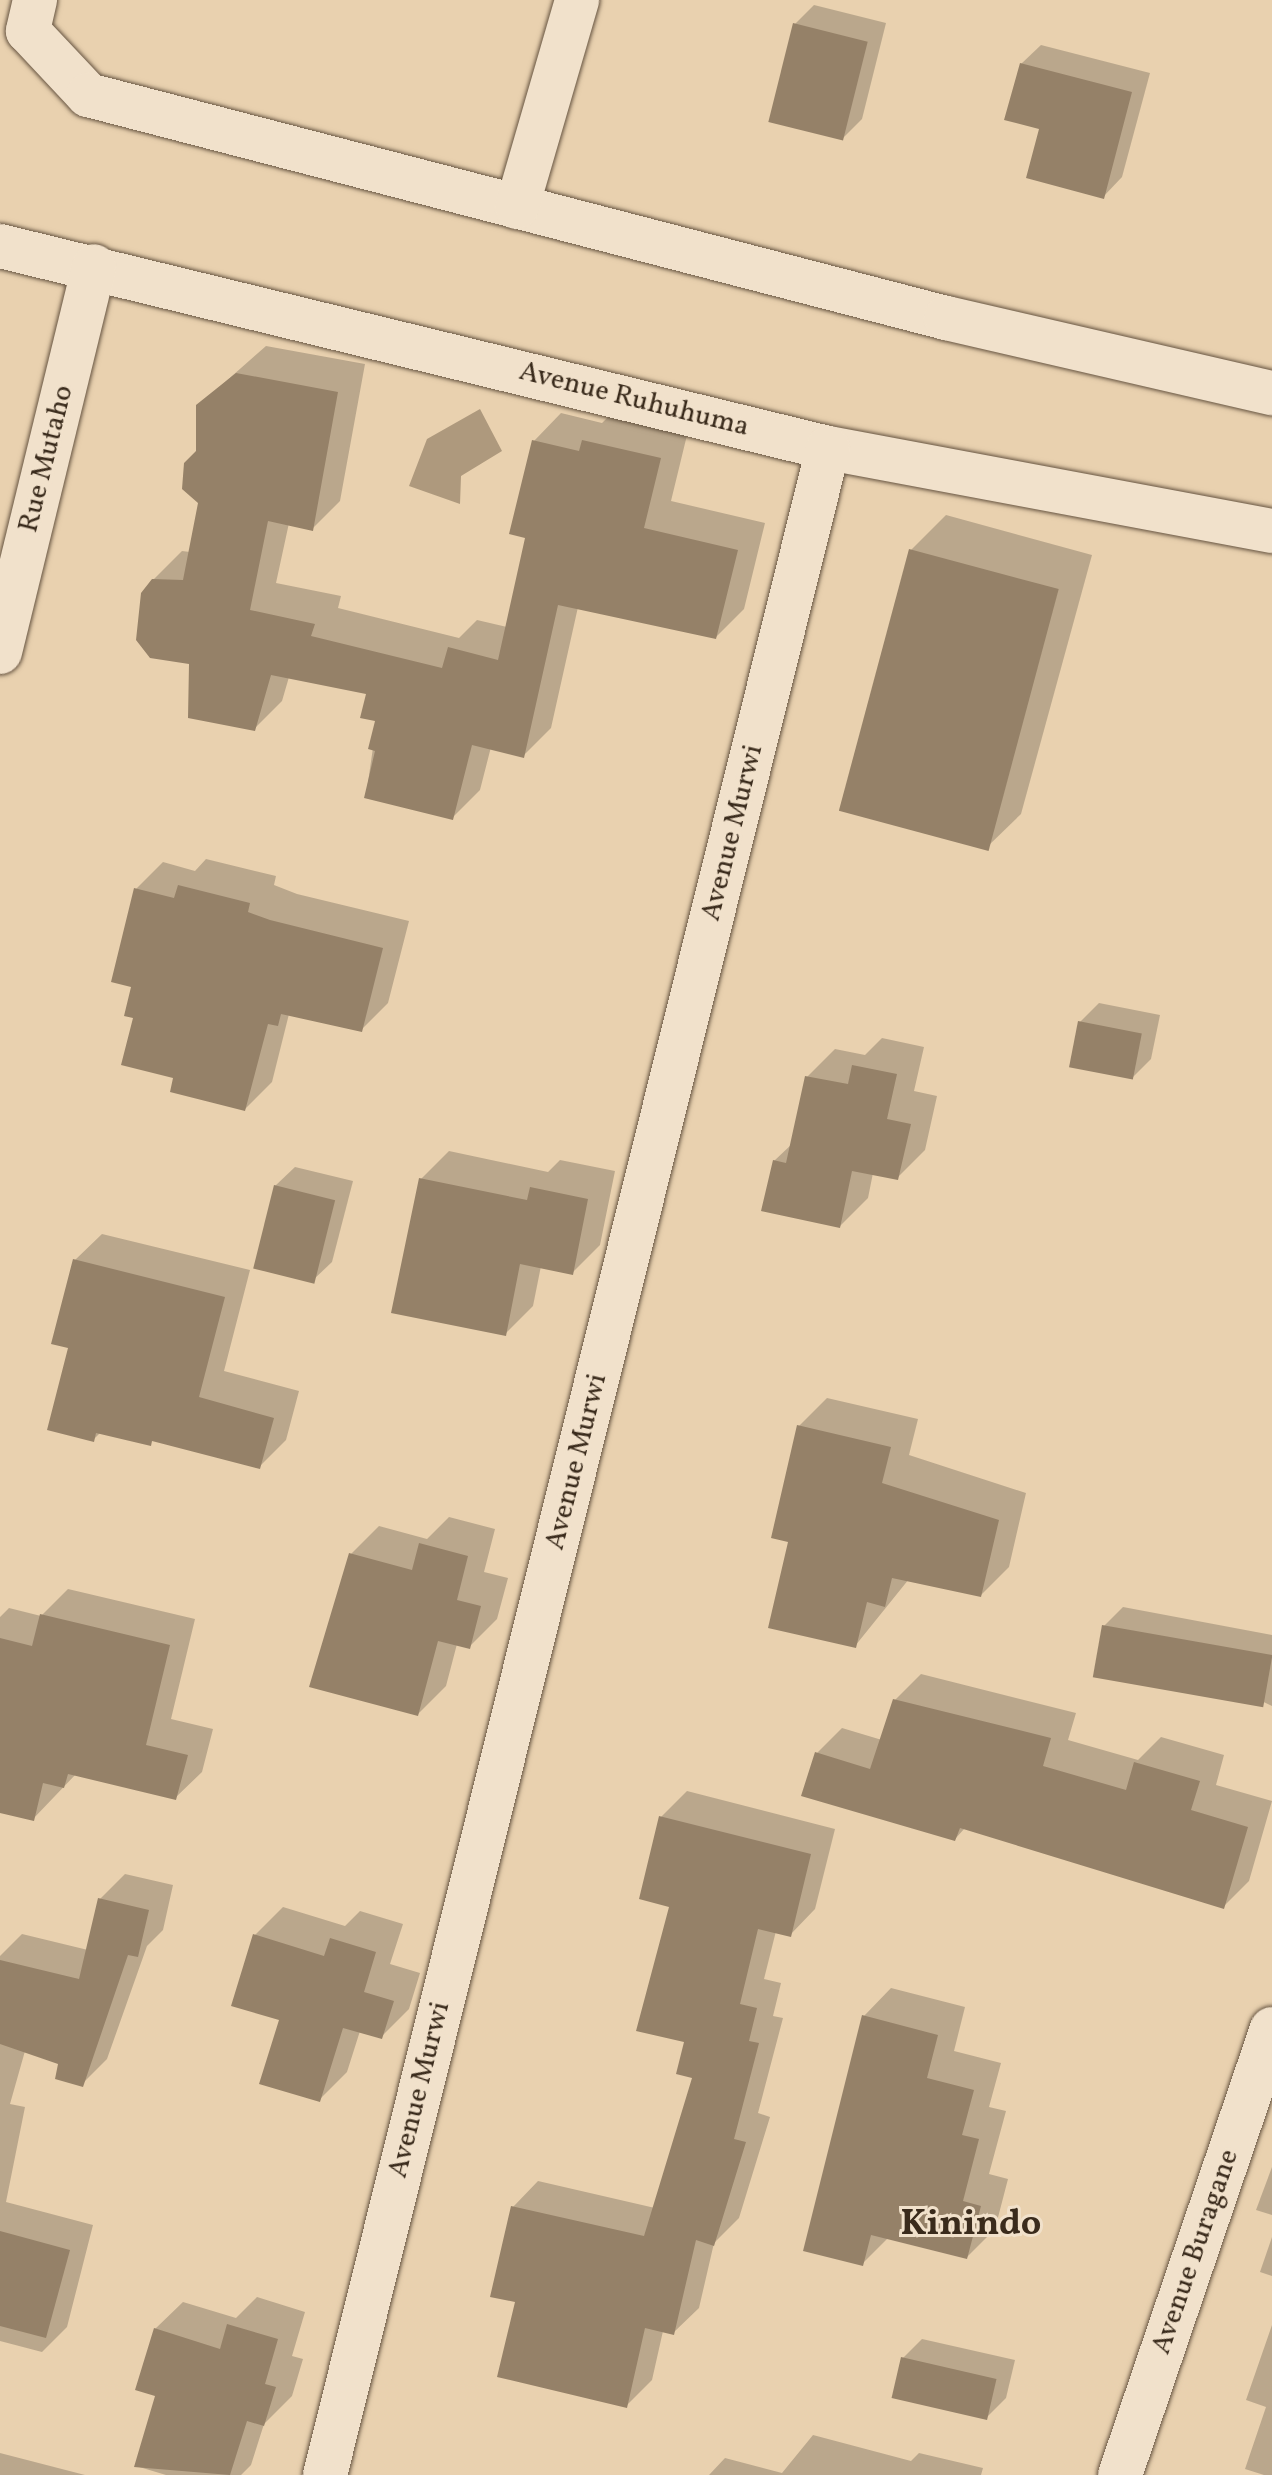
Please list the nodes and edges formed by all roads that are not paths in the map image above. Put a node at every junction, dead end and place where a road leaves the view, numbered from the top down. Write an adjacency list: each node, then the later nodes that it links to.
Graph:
1 (35, 0): 3 (street)
2 (577, 0): 3 (street)
3 (517, 207): 6 (street)
4 (0, 246): 5 (street, Avenue Ruhuhuma)
5 (94, 266): 7 (street, Avenue Ruhuhuma); 9 (street, Rue Mutaho)
6 (1272, 393)
7 (828, 448): 8 (street, Avenue Ruhuhuma); 11 (street, Avenue Murwi)
8 (1272, 531)
9 (0, 652)
10 (1272, 2029): 12 (street, Avenue Buragane)
11 (325, 2475)
12 (1120, 2475)

